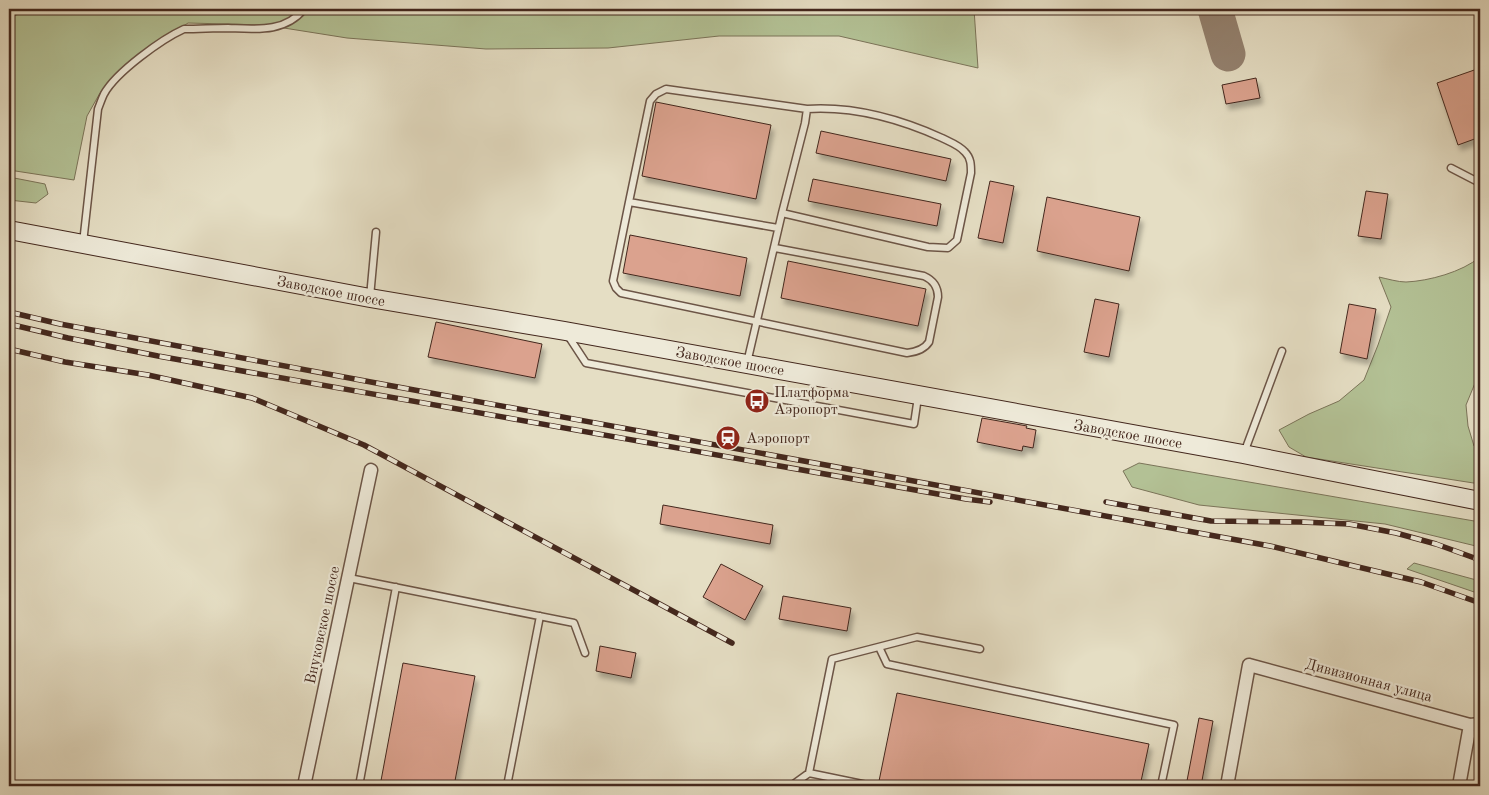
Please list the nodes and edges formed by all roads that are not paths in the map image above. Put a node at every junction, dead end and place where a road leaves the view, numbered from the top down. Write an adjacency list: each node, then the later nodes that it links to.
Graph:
1 (304, 9): 10 (lane)
2 (807, 109): 5 (lane); 6 (lane); 6 (lane)
3 (1451, 168): 4 (lane)
4 (1480, 183)
5 (629, 202): 7 (lane); 13 (lane)
6 (782, 212): 7 (lane)
7 (778, 228): 11 (lane)
8 (9, 230): 10 (street, Заводское шоссе)
9 (376, 232): 12 (lane)
10 (82, 245): 12 (street, Заводское шоссе)
11 (775, 248): 13 (lane); 13 (lane)
12 (370, 298): 14 (street, Заводское шоссе)
13 (758, 321): 16 (lane)
14 (565, 331): 16 (street, Заводское шоссе); 17 (lane)
15 (1282, 351): 18 (lane)
16 (747, 364): 17 (street, Заводское шоссе)
17 (919, 396): 18 (street, Заводское шоссе)
18 (1243, 454): 20 (street, Заводское шоссе)
19 (371, 470): 21 (street, Внуковское шоссе)
20 (1480, 501)
21 (349, 578): 22 (lane); 29 (street, Внуковское шоссе)
22 (396, 588): 23 (lane); 30 (lane)
23 (540, 616): 26 (lane); 31 (lane)
24 (879, 647): 25 (lane); 28 (lane); 34 (lane)
25 (980, 649)
26 (585, 653)
27 (1475, 724): 35 (street, Дивизионная улица); 36 (street)
28 (808, 773): 32 (lane); 33 (lane)
29 (304, 786)
30 (359, 786)
31 (507, 786)
32 (791, 786)
33 (872, 786)
34 (1161, 786)
35 (1227, 786)
36 (1459, 786)

